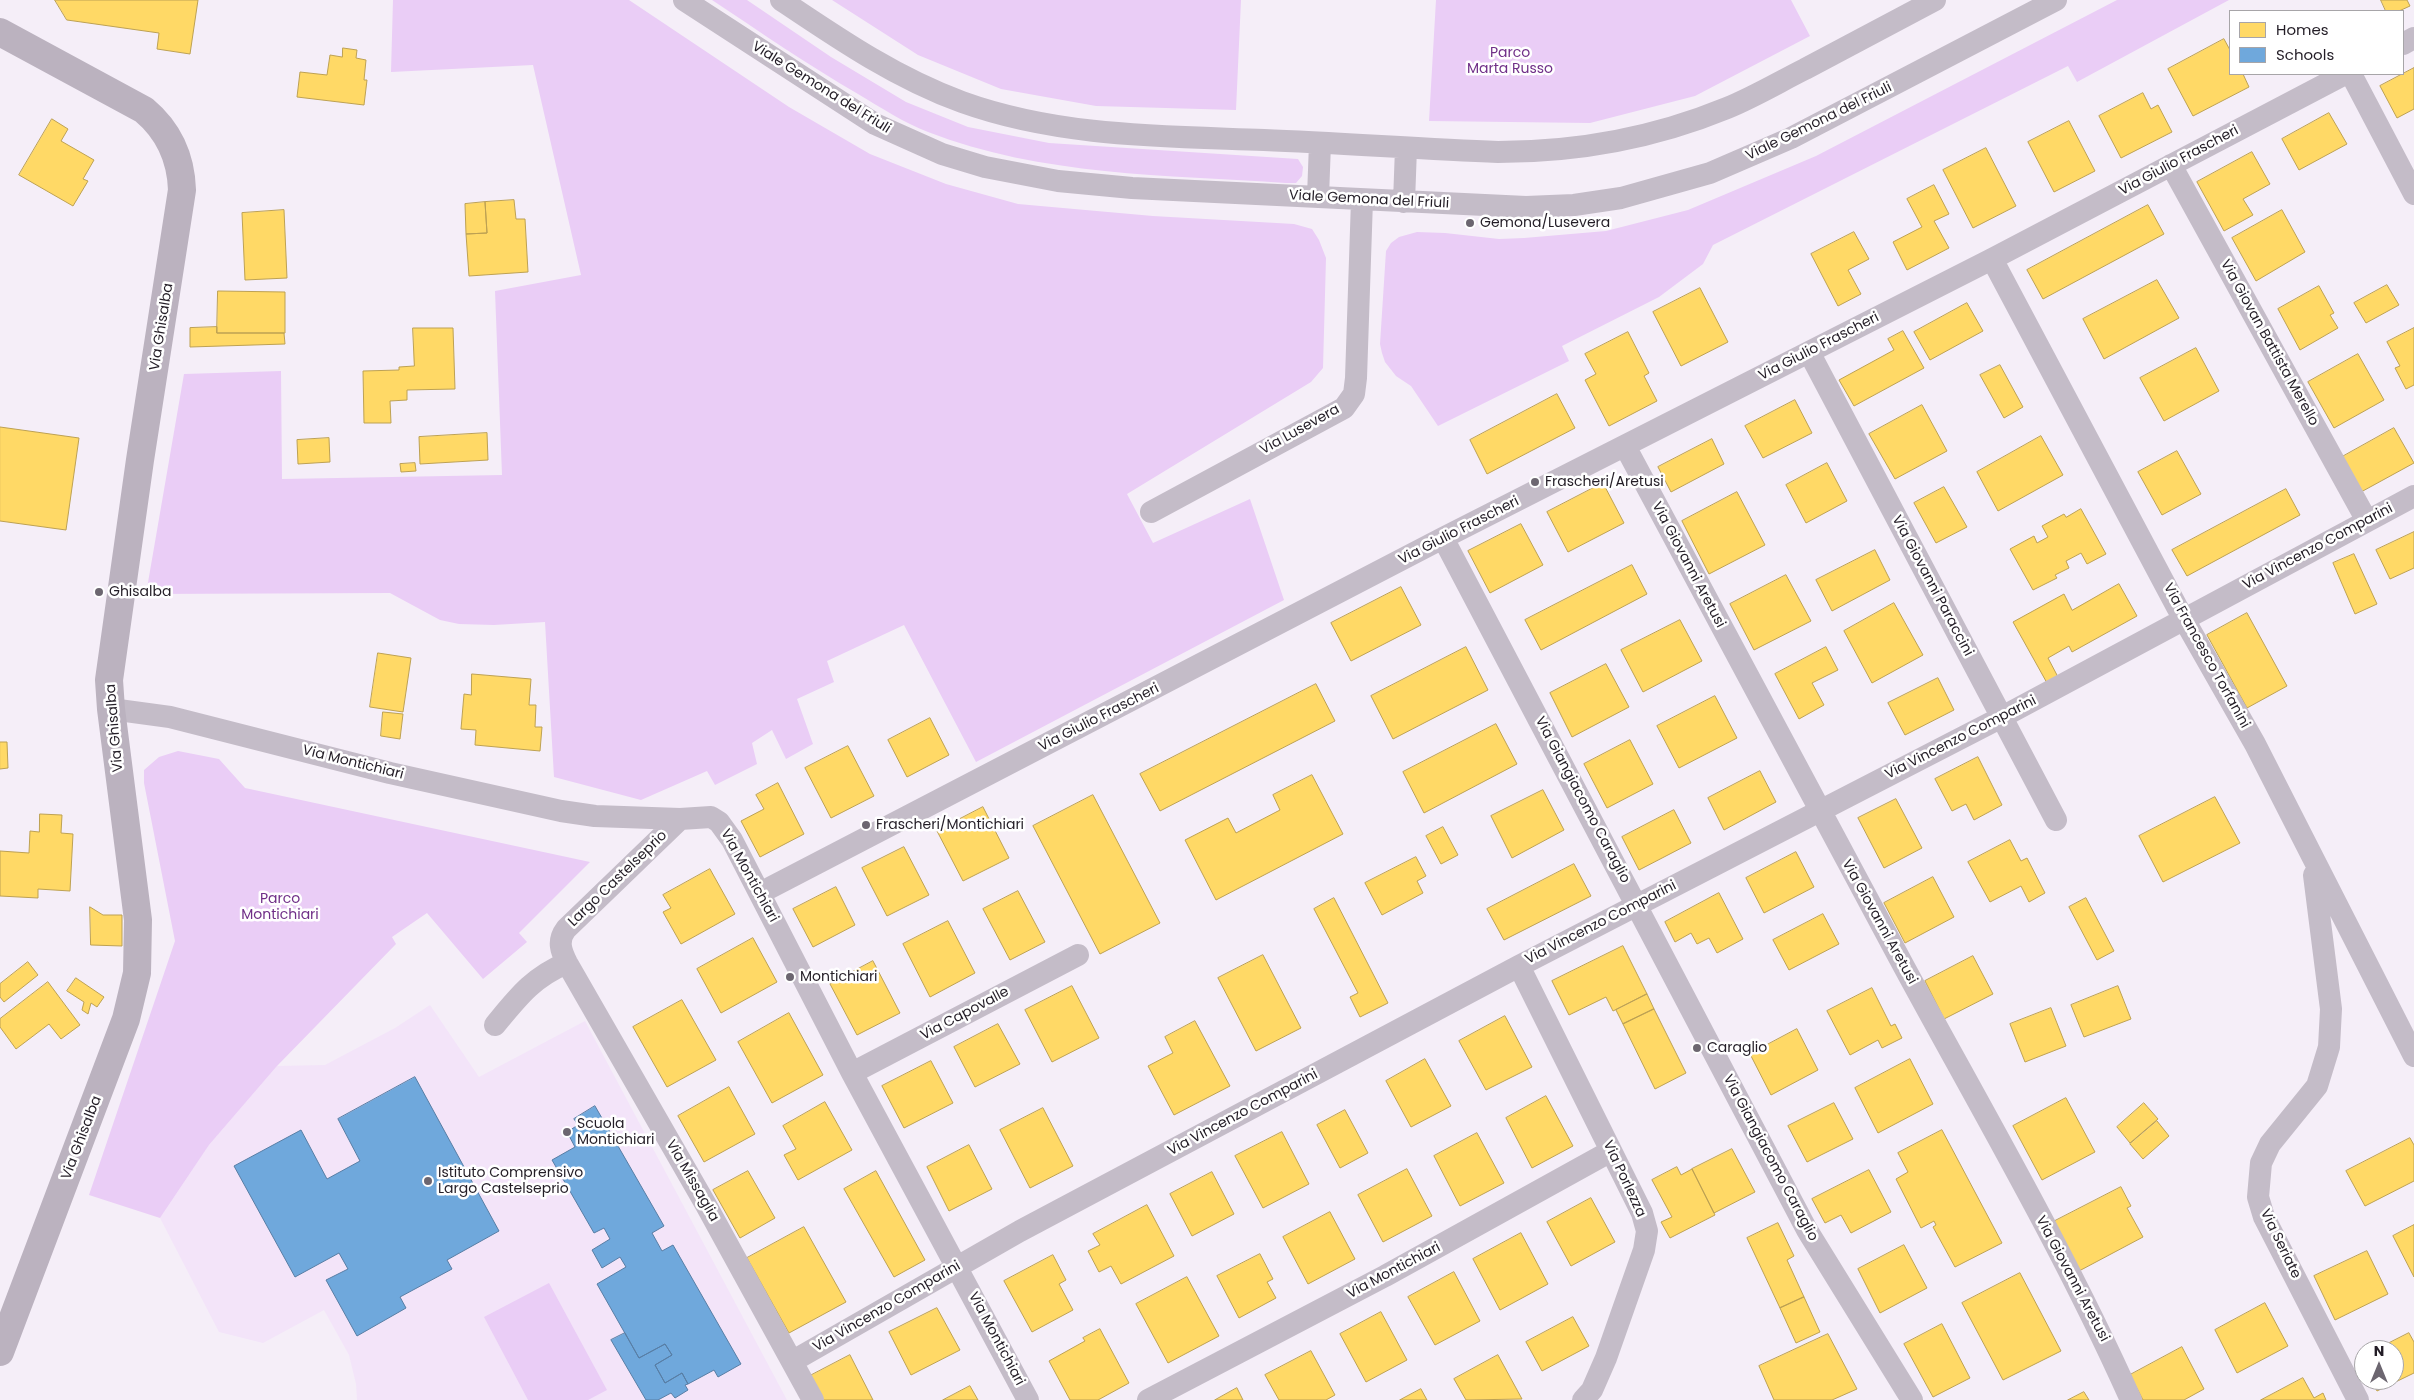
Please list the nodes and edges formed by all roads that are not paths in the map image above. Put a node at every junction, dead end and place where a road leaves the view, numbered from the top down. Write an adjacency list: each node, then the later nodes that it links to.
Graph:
1 (684, 0): 12 (street, Viale Gemona del Friuli)
2 (781, 0): 8 (street)
3 (1935, 0): 9 (street)
4 (2056, 0): 14 (street, Viale Gemona del Friuli)
5 (0, 32): 23 (street, Via Ghisalba)
6 (2343, 75): 10 (street, Via Giulio Frascheri)
7 (2352, 75): 11 (street)
8 (1320, 143): 9 (street); 12 (street)
9 (1406, 148): 14 (street)
10 (2171, 165): 15 (street, Via Giulio Frascheri); 20 (street, Via Giovan Battista Merello)
11 (2414, 194)
12 (1318, 197): 13 (street, Viale Gemona del Friuli)
13 (1362, 200): 14 (street, Viale Gemona del Friuli); 19 (street, Via Lusevera)
14 (1404, 202)
15 (1992, 259): 16 (street, Via Giulio Frascheri); 22 (street, Via Francesco Torfanini)
16 (1808, 352): 17 (street, Via Giulio Frascheri); 24 (street, Via Giovanni Paraccini)
17 (1625, 446): 21 (street, Via Giulio Frascheri); 25 (street, Via Giovanni Aretusi)
18 (2414, 496): 20 (street, Via Vincenzo Comparini)
19 (1151, 512)
20 (2367, 521): 22 (street, Via Vincenzo Comparini)
21 (1443, 538): 29 (street, Via Giulio Frascheri); 30 (street, Via Giangiacomo Caraglio)
22 (2184, 620): 24 (street, Via Vincenzo Comparini); 28 (street, Via Francesco Torfanini)
23 (111, 709): 26 (street, Via Montichiari); 39 (street, Via Ghisalba)
24 (2002, 717): 25 (street, Via Vincenzo Comparini); 27 (street, Via Giovanni Paraccini)
25 (1819, 810): 30 (street, Via Vincenzo Comparini); 46 (street, Via Giovanni Aretusi)
26 (680, 819): 29 (street, Via Montichiari); 32 (street, Largo Castelseprio)
27 (2056, 820)
28 (2311, 857): 35 (street, Via Francesco Torfanini); 47 (street, Via Seriate)
29 (760, 893): 36 (street, Via Montichiari)
30 (1638, 905): 33 (street, Via Vincenzo Comparini); 45 (street, Via Giangiacomo Caraglio)
31 (1078, 955): 36 (street, Via Capovalle)
32 (567, 963): 34 (street); 40 (street, Via Missaglia)
33 (1519, 966): 37 (street, Via Porlezza); 38 (street, Via Vincenzo Comparini)
34 (495, 1025)
35 (2414, 1056)
36 (852, 1073): 38 (street, Via Montichiari)
37 (1611, 1151): 43 (street, Via Montichiari); 44 (street, Via Porlezza)
38 (957, 1267): 40 (street, Via Vincenzo Comparini); 42 (street, Via Montichiari)
39 (0, 1352)
40 (793, 1361): 41 (street, Via Missaglia)
41 (813, 1400)
42 (1028, 1400)
43 (1148, 1400)
44 (1583, 1400)
45 (1912, 1400)
46 (2132, 1400)
47 (2358, 1400)

